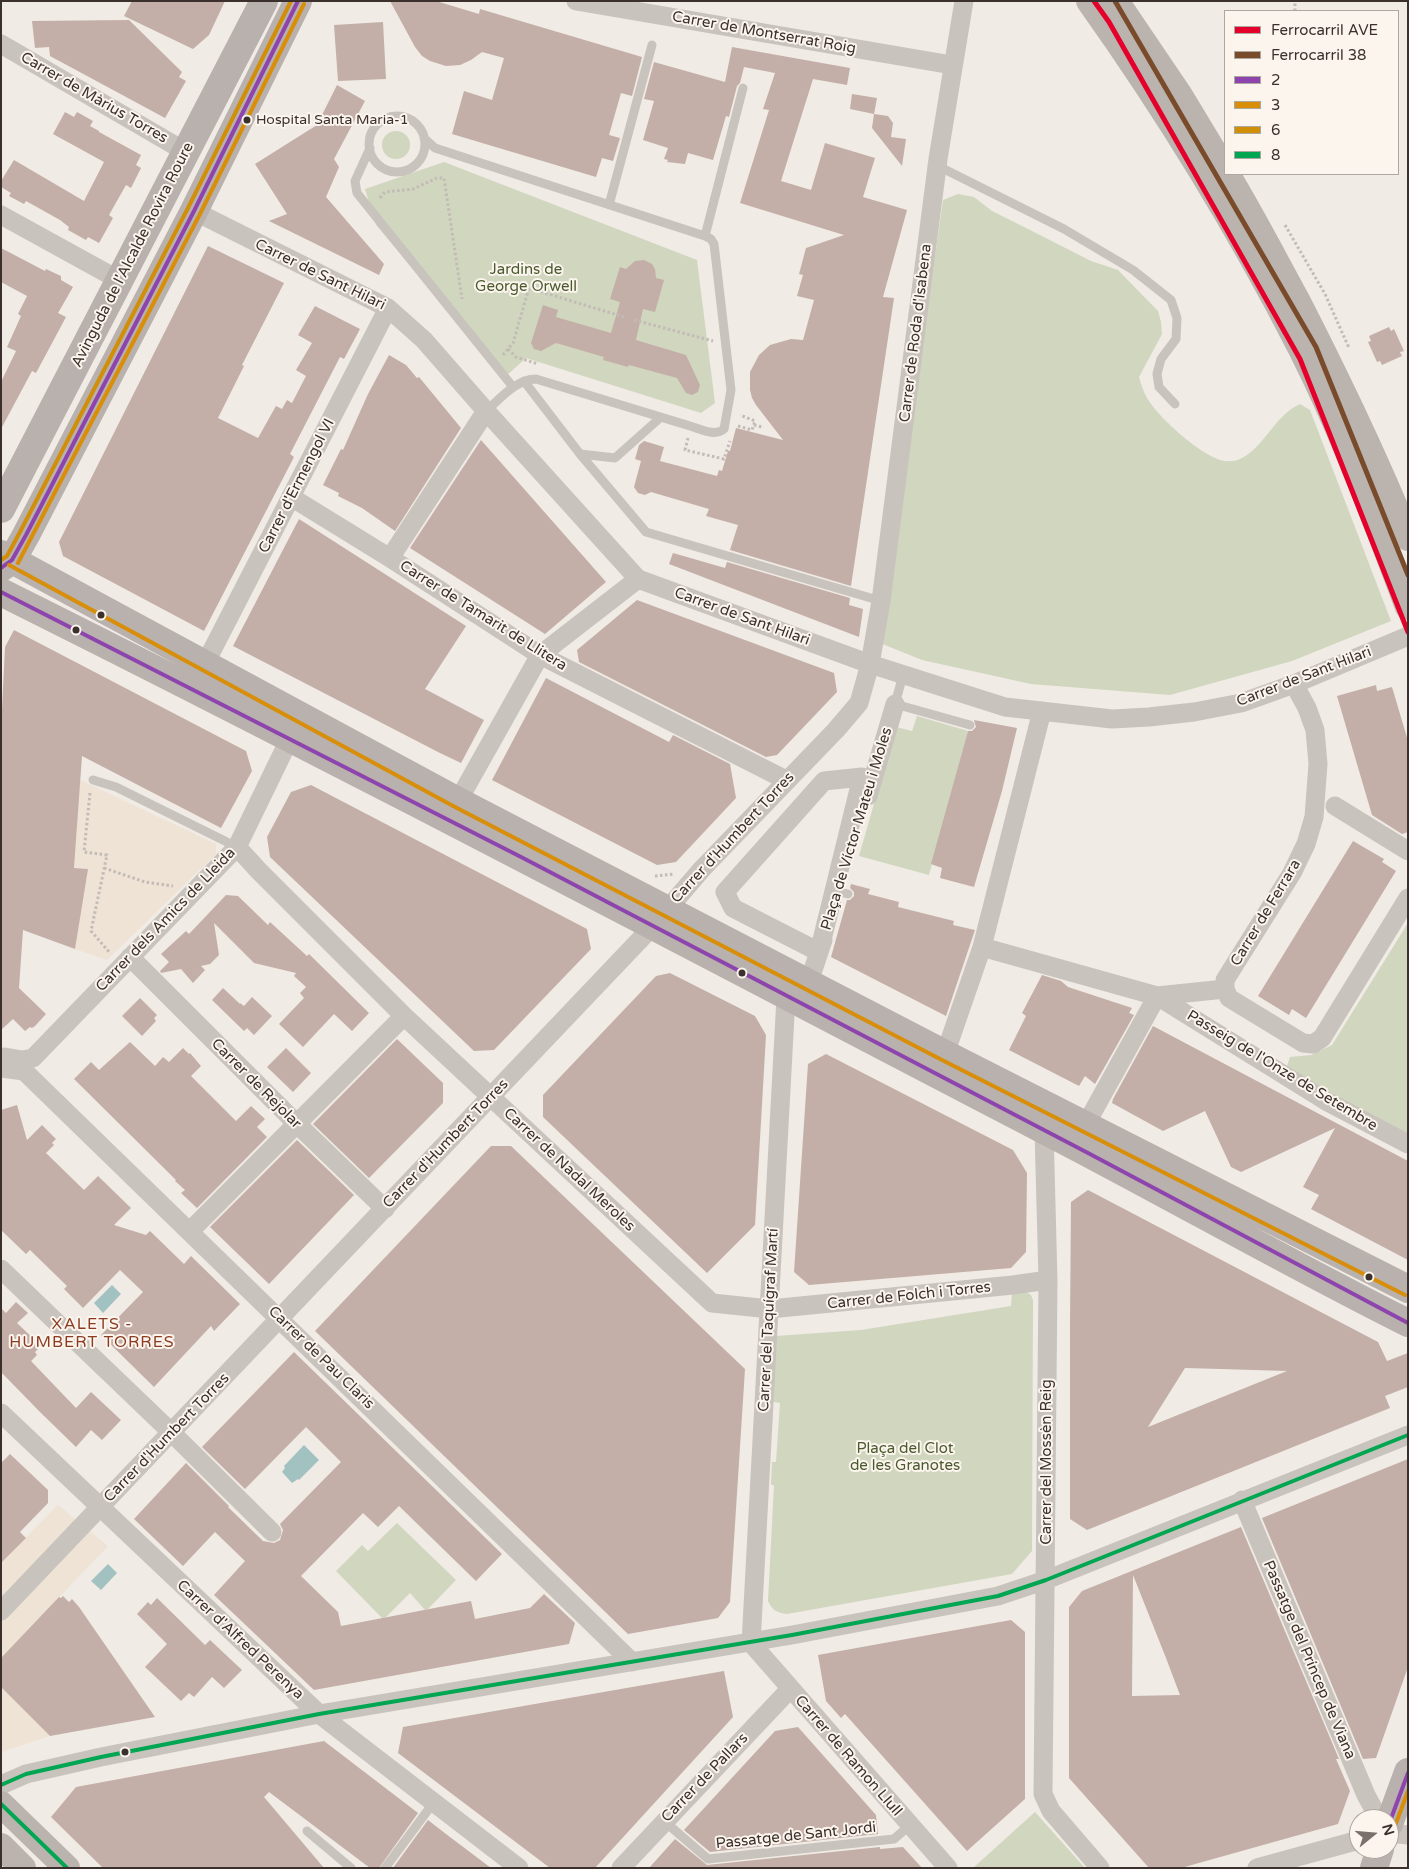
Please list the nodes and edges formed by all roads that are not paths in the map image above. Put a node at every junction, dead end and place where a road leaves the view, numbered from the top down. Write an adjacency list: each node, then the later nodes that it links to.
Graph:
1 (264, 1): 13 (main road, Avinguda de l'Alcalde Rovira Roure)
2 (298, 1): 18 (main road)
3 (576, 1): 9 (street, Carrer de Montserrat Roig)
4 (964, 1): 9 (street, Carrer de Roda d'Isabena)
5 (1089, 1): 37 (street)
6 (1116, 1): 15 (street)
7 (1, 44): 13 (street, Carrer de Màrius Torres)
8 (652, 45): 17 (lane)
9 (952, 64): 14 (street, Carrer de Roda d'Isabena)
10 (743, 88): 20 (lane)
11 (424, 138): 12 (lane); 12 (lane); 17 (lane)
12 (370, 148): 24 (lane)
13 (186, 152): 21 (main road, Avinguda de l'Alcalde Rovira Roure)
14 (938, 166): 25 (lane); 36 (street, Carrer de Roda d'Isabena)
15 (1224, 168)
16 (1228, 175): 31 (street)
17 (609, 206): 20 (lane)
18 (194, 211): 22 (street, Carrer de Sant Hilari); 33 (main road)
19 (1, 215): 21 (street)
20 (705, 236): 27 (lane)
21 (120, 280): 30 (main road, Avinguda de l'Alcalde Rovira Roure)
22 (388, 308): 26 (street, Carrer de Sant Hilari); 29 (street, Carrer d'Ermengol VI)
23 (524, 381): 24 (lane); 27 (lane); 28 (lane)
24 (513, 388): 26 (lane)
25 (1175, 404)
26 (486, 411): 32 (street); 34 (street, Carrer de Sant Hilari)
27 (661, 417): 28 (lane)
28 (580, 454): 36 (lane)
29 (291, 497): 32 (street, Carrer de Tamarit de Llitera); 40 (street, Carrer d'Ermengol VI)
30 (1, 509)
31 (1408, 538)
32 (390, 558): 39 (street, Carrer de Tamarit de Llitera)
33 (5, 561): 40 (main road)
34 (638, 579): 39 (street); 41 (street, Carrer de Sant Hilari)
35 (1, 592): 47 (main road)
36 (881, 601): 41 (street, Carrer de Roda d'Isabena)
37 (1408, 607)
38 (1408, 636): 43 (street, Carrer de Sant Hilari)
39 (540, 655): 49 (street, Carrer de Tamarit de Llitera); 50 (street)
40 (205, 664): 50 (main road)
41 (870, 664): 42 (street, Carrer de Sant Hilari); 49 (street, Carrer d'Humbert Torres)
42 (903, 675): 44 (lane, Plaça de Víctor Mateu i Moles); 45 (street, Carrer de Sant Hilari)
43 (1294, 684): 45 (street, Carrer de Sant Hilari); 60 (street, Carrer de Ferrara)
44 (895, 704): 46 (lane); 57 (street, Plaça de Víctor Mateu i Moles)
45 (1042, 711): 56 (street)
46 (970, 725)
47 (290, 738): 52 (street, Carrer dels Amics de Lleida); 55 (main road)
48 (93, 780): 52 (lane)
49 (786, 780): 55 (street, Carrer d'Humbert Torres)
50 (458, 801): 55 (main road)
51 (1335, 806): 53 (street)
52 (237, 847): 58 (street, Carrer dels Amics de Lleida); 63 (street, Carrer de Nadal Meroles)
53 (1408, 850)
54 (1408, 898): 60 (street)
55 (661, 918): 59 (main road); 62 (main road); 67 (street, Carrer d'Humbert Torres)
56 (982, 947): 61 (street); 64 (street)
57 (819, 952): 57 (street); 59 (street, Plaça de Víctor Mateu i Moles)
58 (121, 956): 65 (street, Carrer dels Amics de Lleida); 68 (street, Carrer de Rejolar)
59 (809, 982): 64 (main road)
60 (1227, 993): 61 (street)
61 (1157, 996): 69 (street); 71 (street, Passeig de l'Onze de Setembre)
62 (786, 997): 70 (main road); 77 (street, Carrer del Taquígraf Martí)
63 (404, 1016): 67 (street, Carrer de Nadal Meroles); 68 (street)
64 (945, 1054): 69 (main road)
65 (1, 1056)
66 (1, 1068): 73 (street, Carrer de Pau Claris)
67 (491, 1097): 72 (street, Carrer d'Humbert Torres); 77 (street, Carrer de Nadal Meroles)
68 (296, 1123): 72 (street, Carrer de Rejolar); 73 (street)
69 (1085, 1126): 76 (main road)
70 (1044, 1130): 75 (street, Carrer del Mossèn Reig); 79 (main road)
71 (1408, 1144)
72 (385, 1209): 78 (street, Carrer d'Humbert Torres)
73 (190, 1231): 78 (street, Carrer de Pau Claris)
74 (1, 1269): 81 (street)
75 (1048, 1280): 77 (street, Carrer de Folch i Torres); 86 (street, Carrer del Mossèn Reig)
76 (1408, 1289)
77 (770, 1309): 88 (street, Carrer del Taquígraf Martí)
78 (280, 1318): 81 (street, Carrer d'Humbert Torres); 89 (street, Carrer de Pau Claris)
79 (1408, 1323)
80 (1, 1414): 84 (street, Carrer d'Alfred Perenya)
81 (172, 1432): 84 (street, Carrer d'Humbert Torres); 85 (street)
82 (1408, 1435): 83 (street)
83 (1242, 1500): 86 (street); 96 (street, Passatge del Príncep de Viana)
84 (100, 1508): 87 (street, Carrer d'Humbert Torres); 91 (street, Carrer d'Alfred Perenya)
85 (272, 1532)
86 (1046, 1580): 88 (street); 110 (street, Carrer del Mossèn Reig)
87 (1, 1611)
88 (751, 1643): 89 (street); 90 (street, Carrer de Ramon Llull)
89 (632, 1662): 91 (street)
90 (790, 1689): 98 (street, Carrer de Pallars); 99 (street, Carrer de Ramon Llull)
91 (319, 1714): 93 (street); 94 (street, Carrer d'Alfred Perenya)
92 (1408, 1772): 97 (main road)
93 (1, 1785)
94 (434, 1802): 106 (lane); 107 (street, Carrer d'Alfred Perenya)
95 (1, 1804): 104 (street)
96 (1374, 1809)
97 (1394, 1809)
98 (664, 1821): 99 (lane, Passatge de Sant Jordi); 108 (street, Carrer de Pallars)
99 (909, 1826): 109 (street, Carrer de Ramon Llull)
100 (307, 1831): 105 (lane)
101 (1349, 1843): 111 (street)
102 (1, 1846): 103 (street)
103 (23, 1868)
104 (66, 1868)
105 (351, 1868)
106 (385, 1868)
107 (518, 1868)
108 (621, 1868)
109 (948, 1868)
110 (1100, 1868)
111 (1257, 1868)

